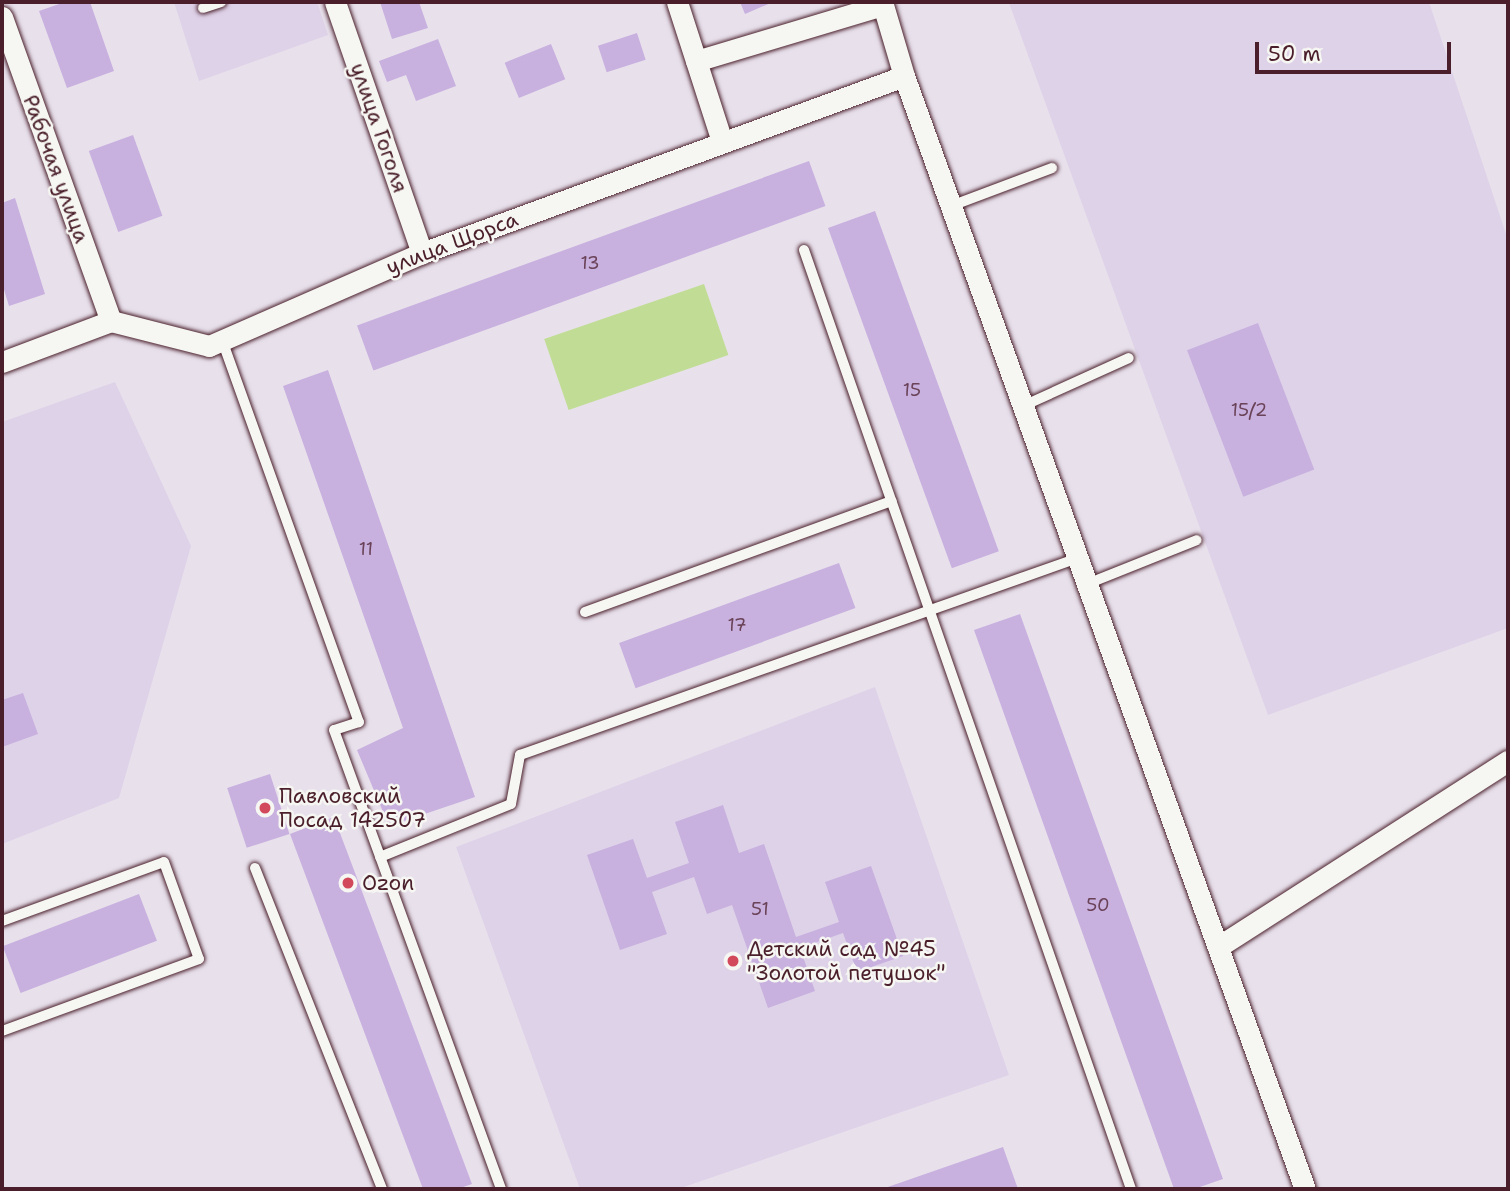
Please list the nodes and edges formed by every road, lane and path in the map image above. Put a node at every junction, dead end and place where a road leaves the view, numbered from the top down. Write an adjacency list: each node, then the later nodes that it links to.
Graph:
1 (221, 2): 4 (lane)
2 (335, 2): 12 (street, улица Гоголя)
3 (677, 2): 6 (street)
4 (203, 8)
5 (2, 17): 13 (street, Рабочая улица)
6 (696, 61): 7 (street); 8 (street)
7 (904, 76): 8 (street, улица Щорса); 10 (street)
8 (722, 141): 12 (street, улица Щорса)
9 (1052, 168): 10 (lane)
10 (951, 206): 17 (street)
11 (804, 250): 18 (lane)
12 (422, 253): 14 (street, улица Щорса)
13 (111, 321): 14 (street, улица Щорса); 16 (street)
14 (222, 340): 25 (lane)
15 (1129, 358): 17 (lane)
16 (2, 362)
17 (1023, 405): 20 (street)
18 (891, 501): 22 (lane); 23 (lane)
19 (1197, 540): 21 (lane)
20 (1078, 558): 21 (street); 22 (lane)
21 (1087, 584): 28 (street)
22 (930, 611): 25 (lane); 32 (lane)
23 (585, 612)
24 (1508, 761): 28 (street)
25 (380, 857): 31 (lane)
26 (255, 868): 30 (lane)
27 (2, 922): 29 (lane)
28 (1217, 947): 33 (street)
29 (2, 1031)
30 (382, 1189)
31 (501, 1189)
32 (1131, 1189)
33 (1305, 1189)

